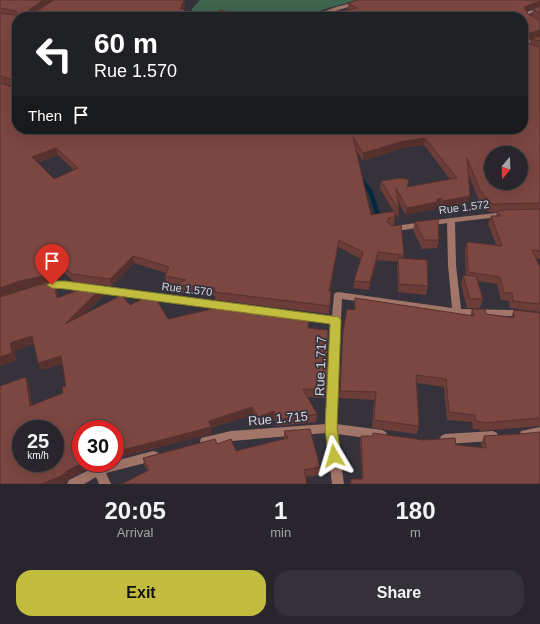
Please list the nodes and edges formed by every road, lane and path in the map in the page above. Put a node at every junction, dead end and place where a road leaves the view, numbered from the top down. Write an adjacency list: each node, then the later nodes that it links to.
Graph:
1 (368, 0): 3 (street)
2 (540, 8): 4 (street)
3 (326, 12)
4 (528, 12)
5 (528, 16): 6 (street)
6 (540, 25)
7 (540, 38): 8 (street)
8 (528, 45)
9 (511, 213): 10 (street, Rue 1.572)
10 (451, 220): 11 (street, Rue 1.572); 14 (street)
11 (391, 229)
12 (34, 289): 13 (street, Rue 1.570)
13 (235, 307)
14 (457, 312): 16 (street); 17 (street)
15 (289, 314): 17 (street)
16 (540, 317)
17 (336, 320): 18 (street, Rue 1.717)
18 (331, 428): 21 (street, Rue 1.715); 24 (street, Rue 1.715); 31 (street, Rue 1.717)
19 (540, 432): 20 (street)
20 (516, 435)
21 (391, 436)
22 (500, 436): 23 (street)
23 (437, 440)
24 (197, 444)
25 (167, 452): 26 (street)
26 (124, 463)
27 (95, 472): 29 (street)
28 (100, 472): 30 (street)
29 (73, 484)
30 (105, 484)
31 (338, 484)

